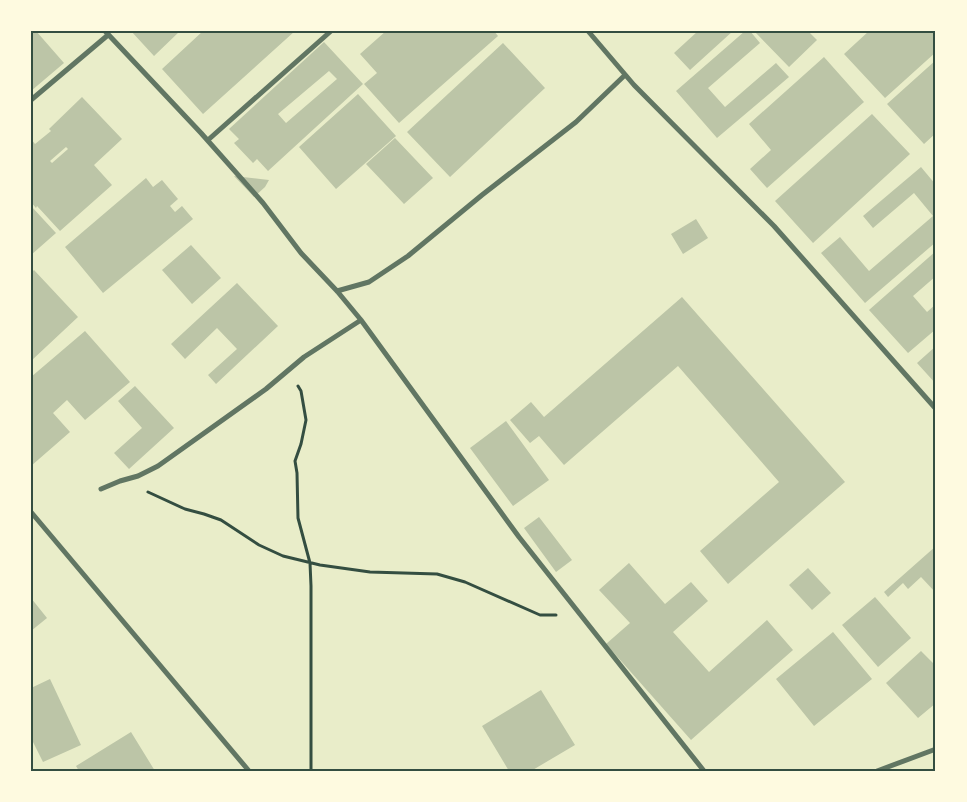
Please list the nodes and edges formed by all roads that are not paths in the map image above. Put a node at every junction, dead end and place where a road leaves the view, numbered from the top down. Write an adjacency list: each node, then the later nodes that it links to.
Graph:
1 (331, 31): 6 (street)
2 (588, 31): 4 (street)
3 (107, 33): 5 (street); 6 (street)
4 (625, 75): 7 (street); 9 (street)
5 (31, 100)
6 (208, 140): 7 (street)
7 (337, 291): 8 (street)
8 (361, 320): 10 (street); 14 (street)
9 (936, 409)
10 (101, 489)
11 (31, 512): 13 (street)
12 (936, 749): 15 (street)
13 (249, 771)
14 (704, 771)
15 (876, 771)

